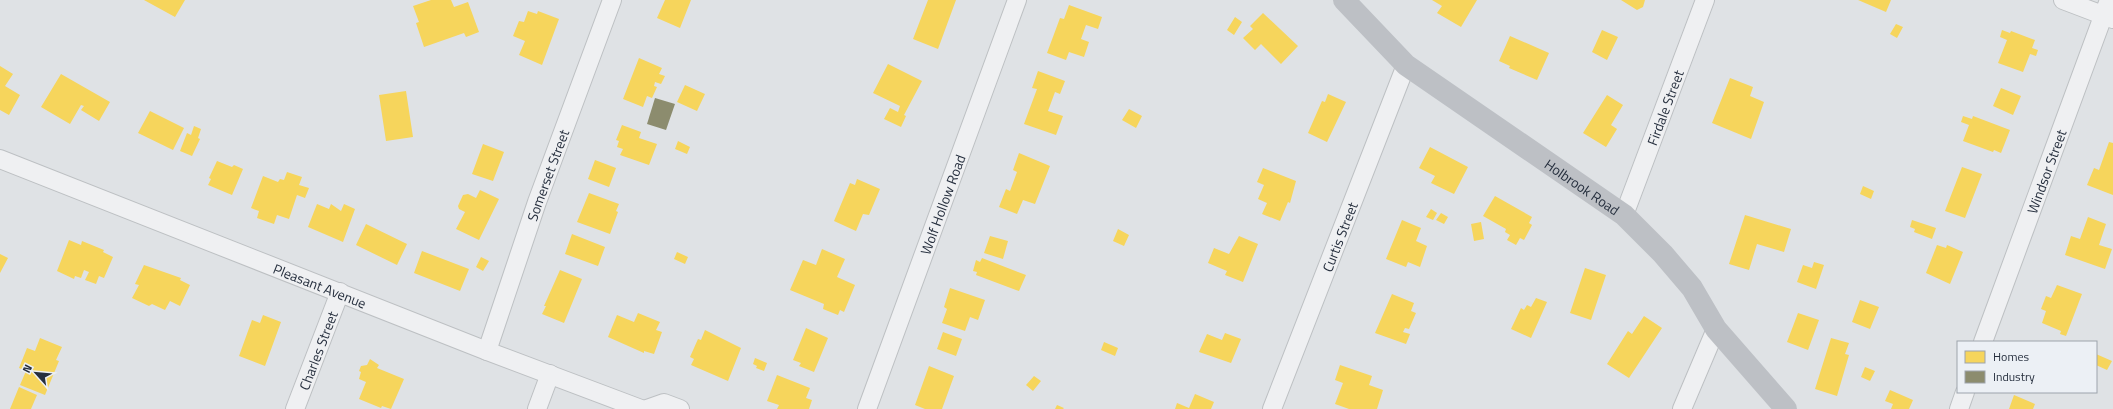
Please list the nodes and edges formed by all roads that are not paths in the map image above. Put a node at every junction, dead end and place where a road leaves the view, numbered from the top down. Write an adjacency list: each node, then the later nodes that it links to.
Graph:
1 (612, 0): 13 (street, Somerset Street)
2 (1017, 0): 21 (street, Wolf Hollow Road)
3 (1344, 0): 7 (street, Holbrook Road)
4 (1705, 0): 9 (street, Firdale Street)
5 (2063, 0): 6 (street)
6 (2109, 11): 12 (street, Windsor Street)
7 (1406, 65): 9 (street, Holbrook Road); 22 (street, Curtis Street)
8 (0, 159): 10 (street, Pleasant Avenue)
9 (1624, 215): 11 (street, Holbrook Road)
10 (340, 292): 13 (street, Pleasant Avenue); 16 (street, Charles Street)
11 (1716, 329): 23 (street); 24 (street, Holbrook Road)
12 (1983, 341)
13 (487, 351): 14 (street, Pleasant Avenue)
14 (550, 374): 17 (street); 18 (street, Pleasant Avenue)
15 (1965, 393): 25 (street)
16 (295, 409)
17 (537, 409)
18 (642, 409)
19 (647, 409): 20 (street)
20 (680, 409)
21 (867, 409)
22 (1272, 409)
23 (1682, 409)
24 (1786, 409)
25 (1959, 409)

